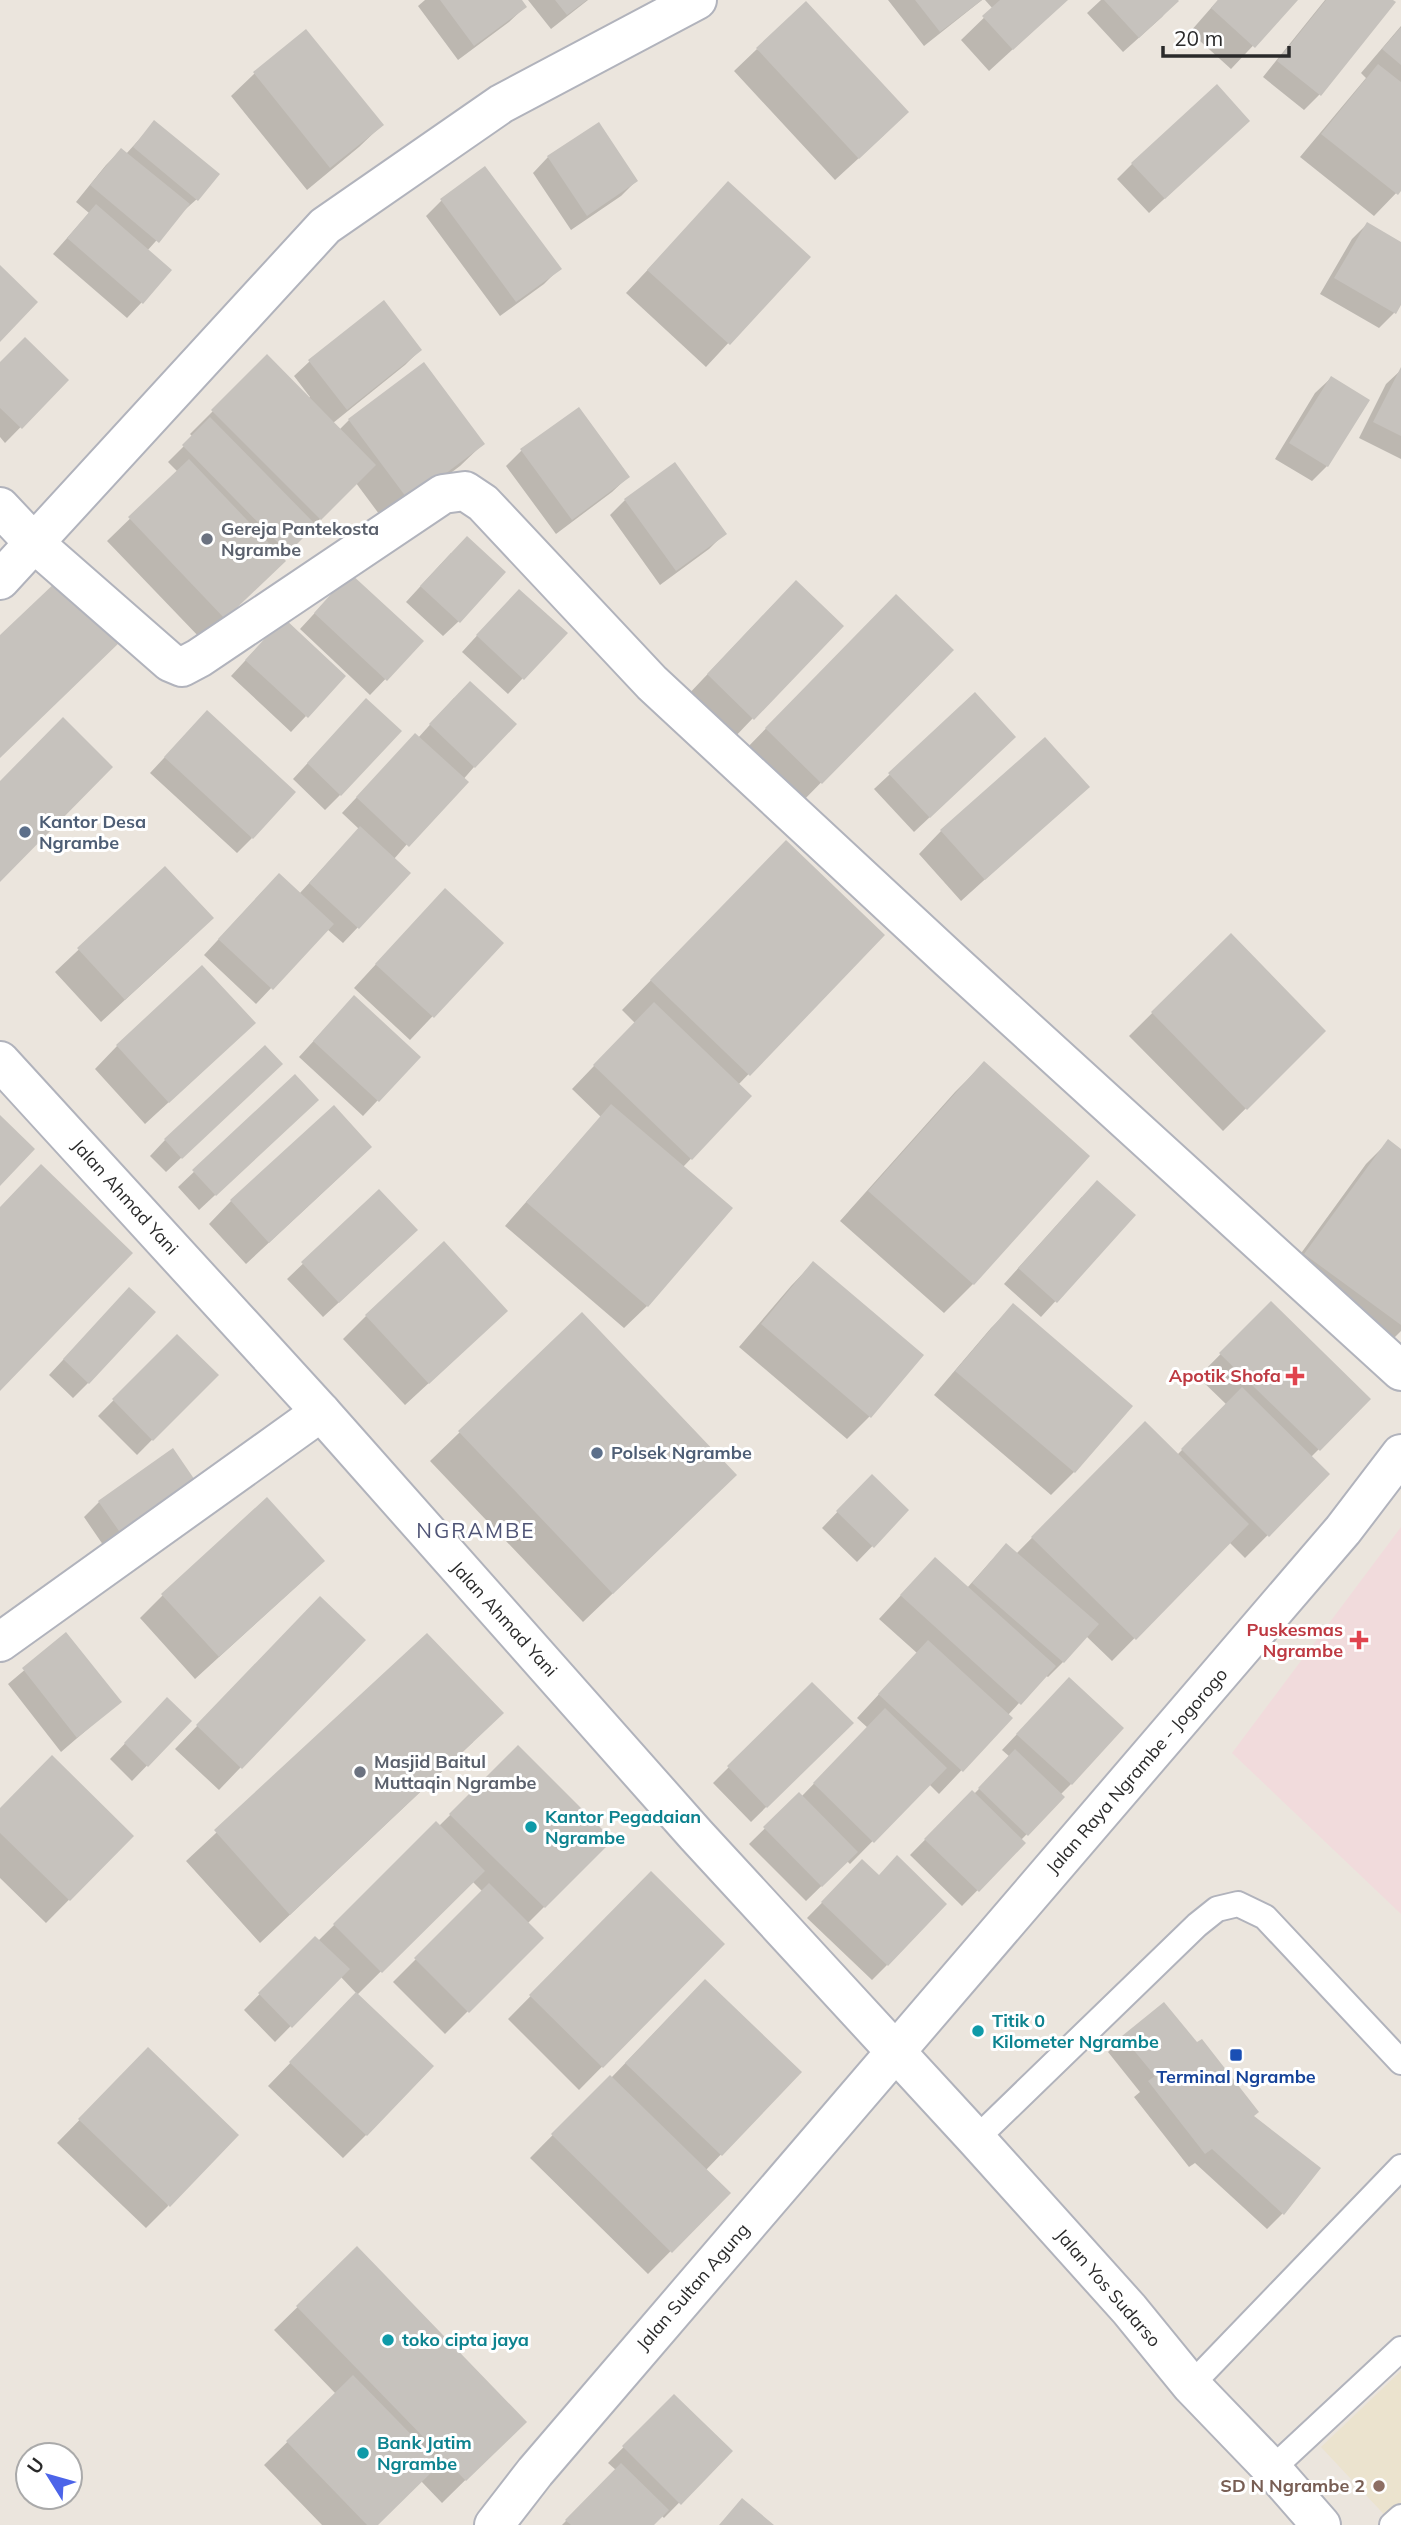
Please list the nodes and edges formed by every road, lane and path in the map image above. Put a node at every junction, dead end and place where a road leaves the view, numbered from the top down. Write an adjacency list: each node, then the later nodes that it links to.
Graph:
1 (697, 0): 3 (street)
2 (0, 507): 3 (street)
3 (33, 542): 4 (street); 6 (street)
4 (0, 580)
5 (0, 1061): 7 (street, Jalan Ahmad Yani)
6 (1401, 1371)
7 (321, 1412): 9 (street); 10 (street, Jalan Ahmad Yani)
8 (1401, 1454): 10 (street, Jalan Raya Ngrambe - Jogorogo)
9 (0, 1642)
10 (895, 2052): 12 (street, Jalan Yos Sudarso); 18 (street, Jalan Sultan Agung)
11 (1401, 2062): 12 (lane)
12 (976, 2139): 15 (street, Jalan Yos Sudarso)
13 (1401, 2166): 15 (lane)
14 (1401, 2350): 16 (lane)
15 (1191, 2385): 16 (street, Jalan Yos Sudarso)
16 (1272, 2469): 19 (street, Jalan Yos Sudarso)
17 (1401, 2517): 20 (lane)
18 (494, 2525)
19 (1321, 2525)
20 (1392, 2525)

